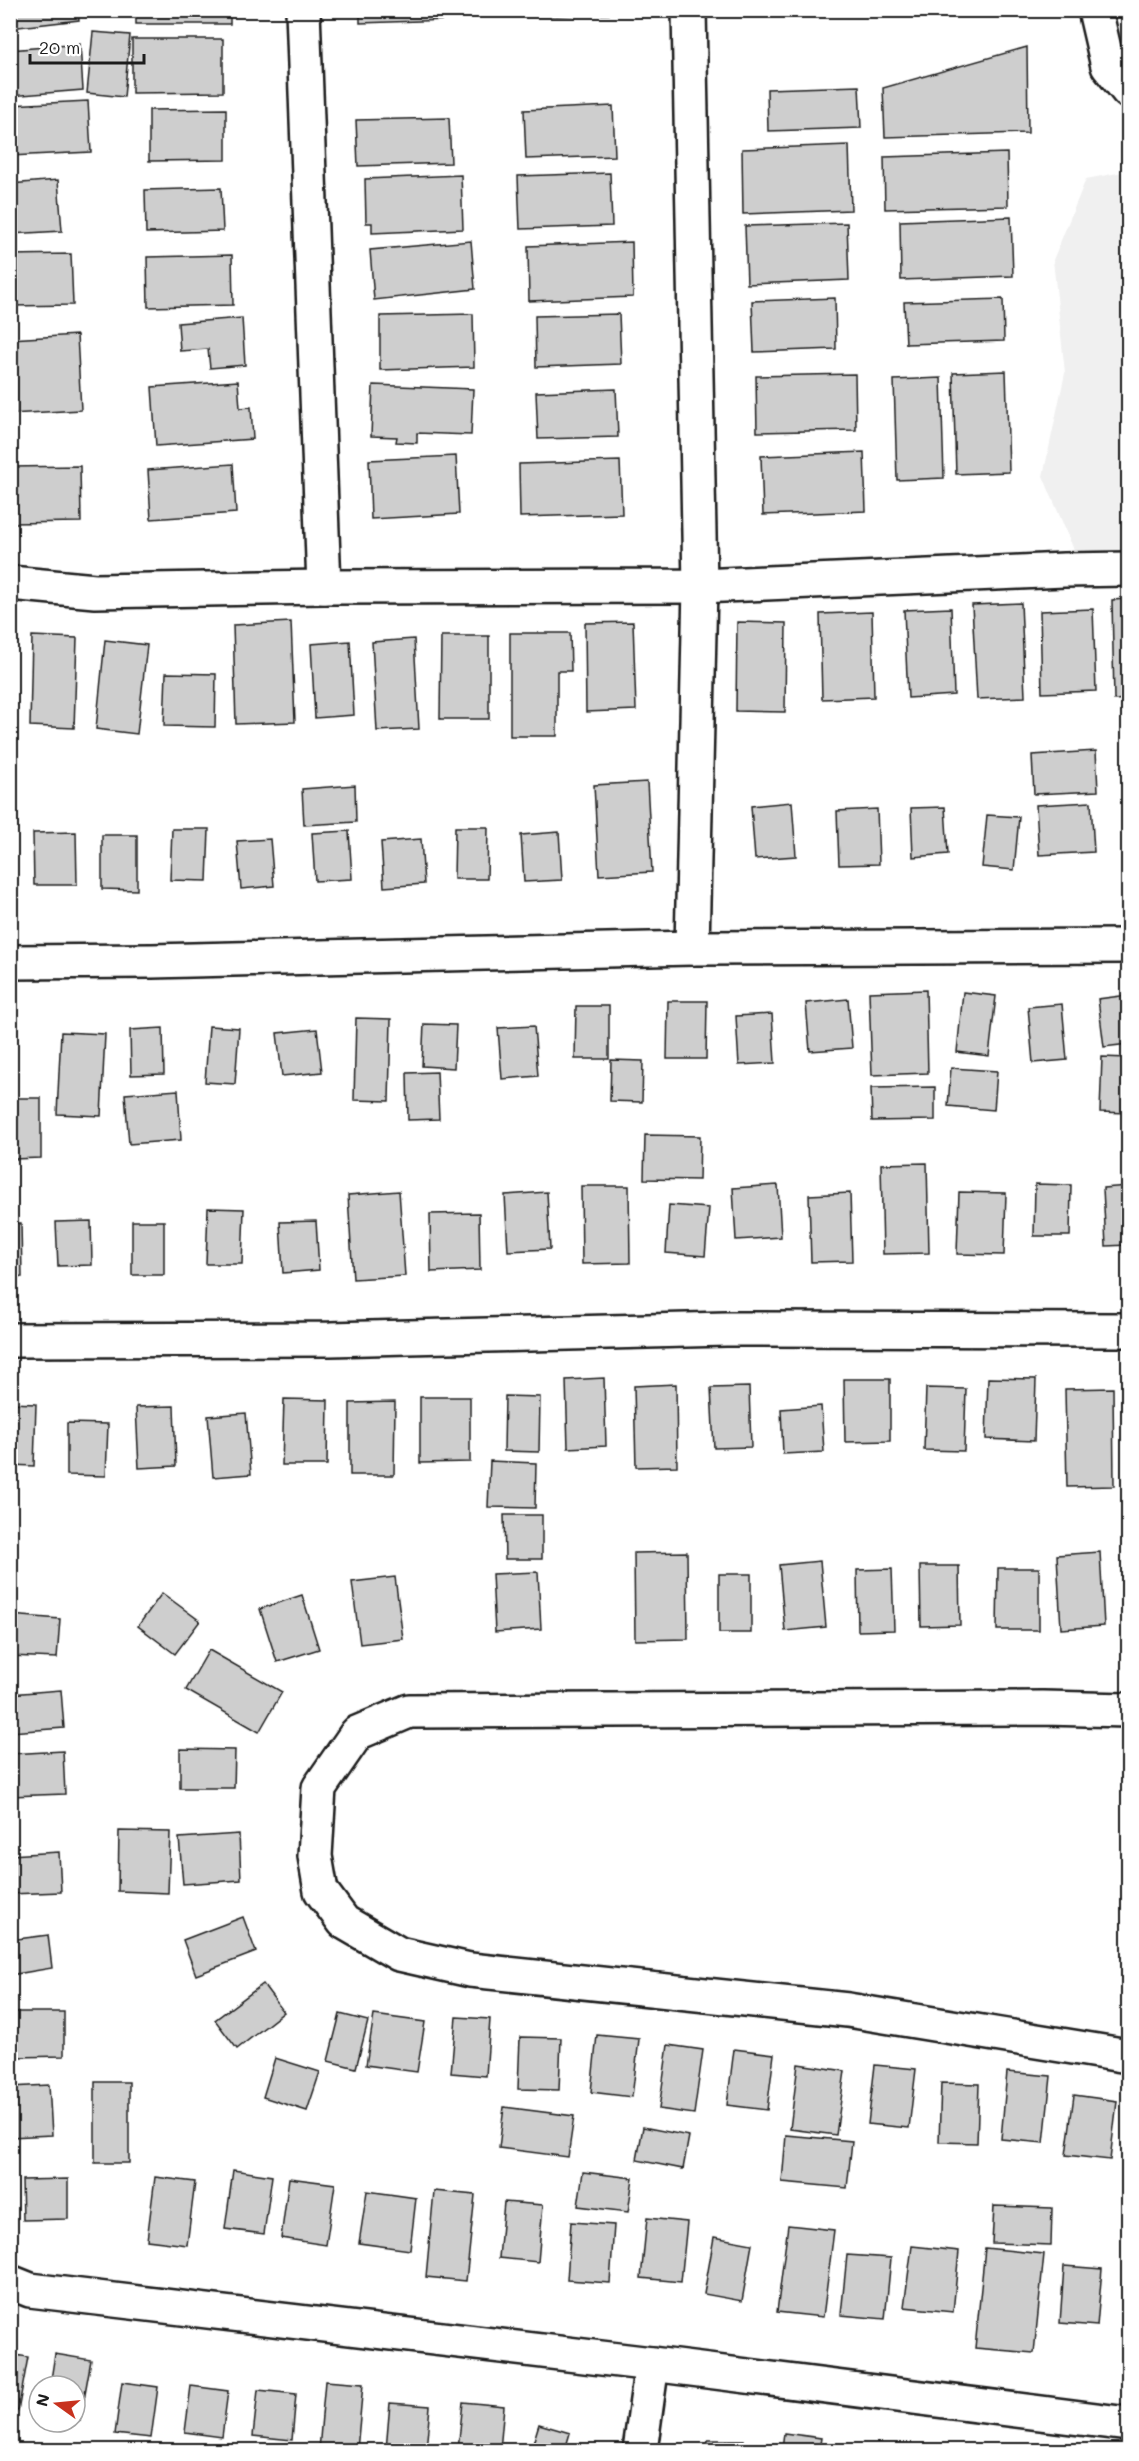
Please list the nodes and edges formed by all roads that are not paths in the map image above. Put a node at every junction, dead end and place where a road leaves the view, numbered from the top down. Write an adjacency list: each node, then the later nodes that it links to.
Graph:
1 (303, 10): 8 (street)
2 (689, 10): 7 (street)
3 (1095, 10): 4 (street)
4 (1128, 91)
5 (1128, 569): 7 (street)
6 (10, 583): 8 (street)
7 (699, 586): 8 (street); 10 (street)
8 (324, 587)
9 (1128, 946): 10 (street)
10 (692, 948): 11 (street)
11 (10, 962)
12 (1128, 1330): 13 (street)
13 (10, 1340)
14 (1128, 1710): 15 (street)
15 (1128, 2056)
16 (10, 2282): 17 (street)
17 (652, 2364): 18 (street); 19 (street)
18 (1128, 2424)
19 (640, 2451)

